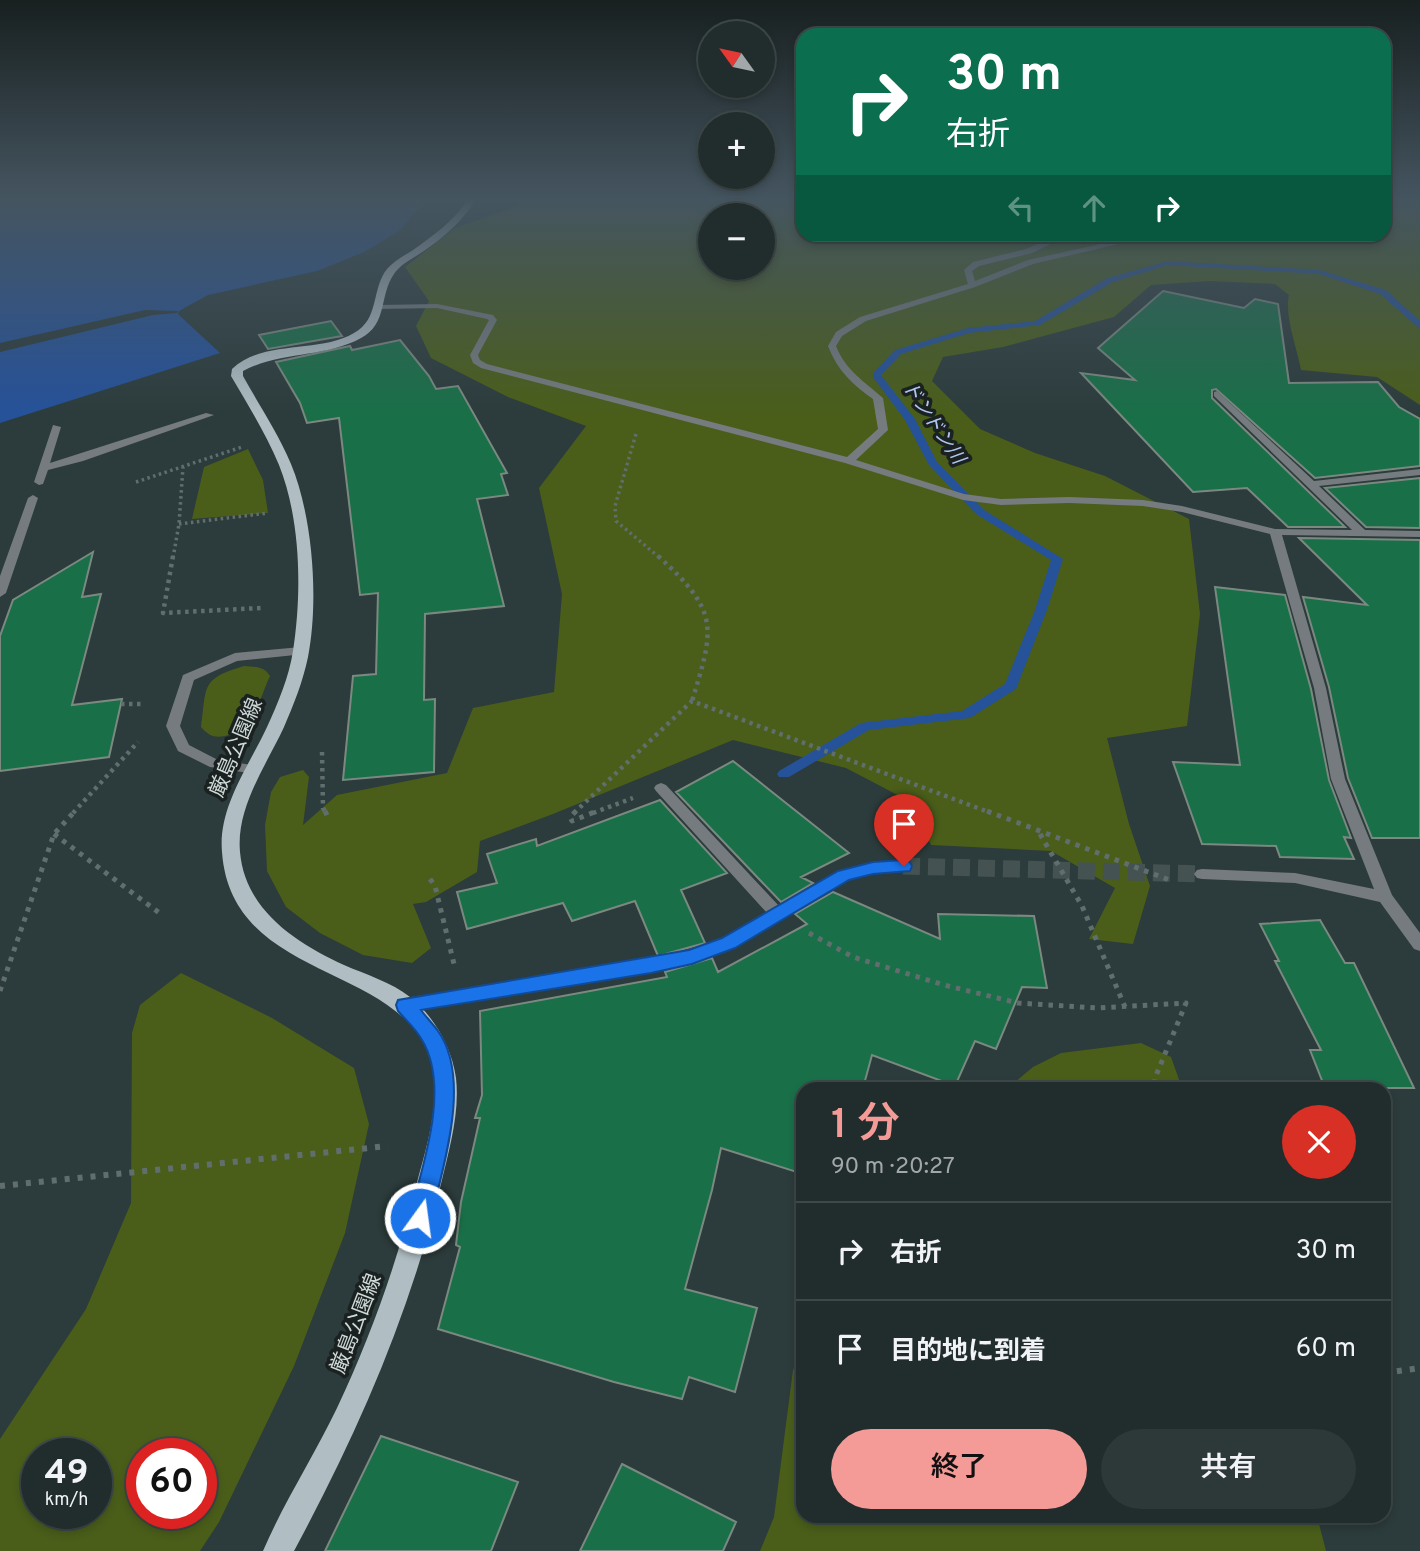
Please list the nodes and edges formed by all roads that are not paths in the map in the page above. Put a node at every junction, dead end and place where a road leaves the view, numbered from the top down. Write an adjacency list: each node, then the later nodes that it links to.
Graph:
1 (391, 271): 5 (main road, 厳島公園線)
2 (968, 271): 4 (street)
3 (1007, 271): 4 (street)
4 (972, 285): 9 (street)
5 (377, 307): 9 (street); 19 (main road, 厳島公園線)
6 (1217, 394): 13 (street)
7 (209, 415): 10 (street)
8 (56, 427): 10 (street)
9 (849, 461): 15 (street)
10 (44, 468): 12 (street)
11 (1420, 472): 13 (street)
12 (39, 482)
13 (1313, 484): 16 (street)
14 (33, 498): 18 (street)
15 (1275, 532): 16 (street); 24 (street)
16 (1362, 533): 17 (street)
17 (1420, 534)
18 (0, 593)
19 (301, 651): 20 (main road, 厳島公園線); 20 (street)
20 (255, 769): 27 (main road, 厳島公園線)
21 (662, 788): 25 (street)
22 (904, 866): 25 (street)
23 (1202, 874): 24 (street)
24 (1385, 897): 26 (street)
25 (778, 915): 27 (street)
26 (1420, 946)
27 (405, 1005): 28 (main road, 厳島公園線)
28 (278, 1551)

